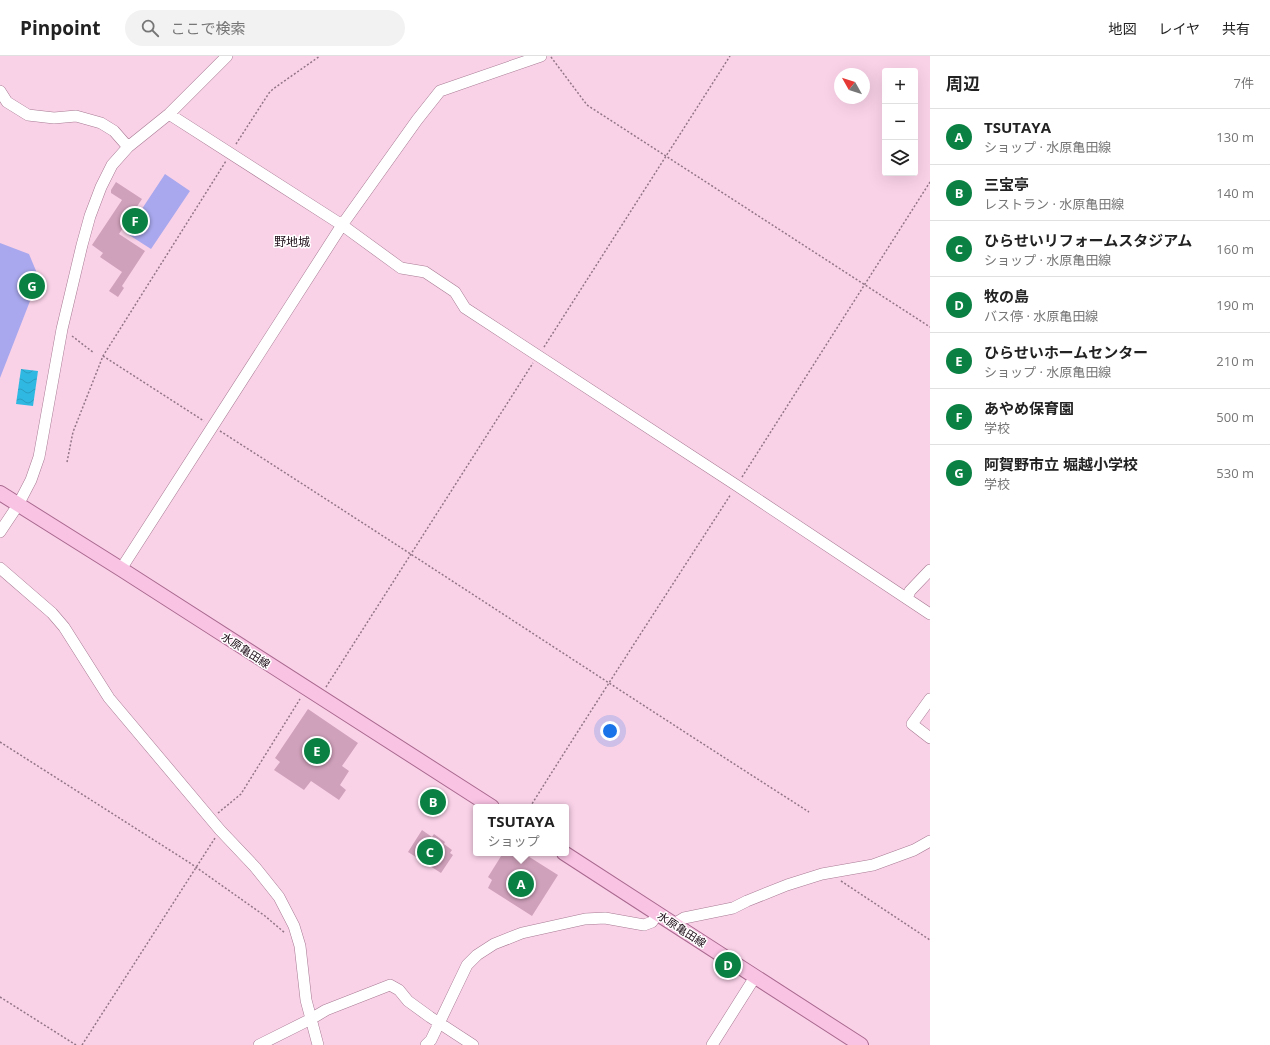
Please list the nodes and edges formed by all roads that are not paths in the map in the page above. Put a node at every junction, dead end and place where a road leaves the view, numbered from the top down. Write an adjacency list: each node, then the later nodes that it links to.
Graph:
1 (227, 56): 4 (street)
2 (541, 56): 6 (street)
3 (0, 91): 5 (street)
4 (169, 114): 5 (street); 6 (street)
5 (128, 147): 8 (street)
6 (342, 225): 11 (street); 13 (street)
7 (0, 494): 8 (main road, 水原亀田線)
8 (18, 505): 9 (street); 11 (main road, 水原亀田線)
9 (0, 532)
10 (0, 568): 23 (street)
11 (121, 569): 17 (main road, 水原亀田線)
12 (930, 570): 13 (street)
13 (907, 598): 14 (street)
14 (930, 614)
15 (930, 699): 16 (street)
16 (930, 738)
17 (487, 804)
18 (930, 841): 21 (street)
19 (569, 856): 20 (main road, 水原亀田線)
20 (658, 913): 21 (main road, 水原亀田線); 24 (street)
21 (674, 924): 22 (main road, 水原亀田線)
22 (754, 977): 29 (street); 30 (main road, 水原亀田線)
23 (311, 1019): 24 (street); 25 (street); 26 (street)
24 (439, 1023): 27 (street); 28 (street)
25 (259, 1045)
26 (318, 1045)
27 (426, 1045)
28 (473, 1045)
29 (712, 1045)
30 (861, 1045)

